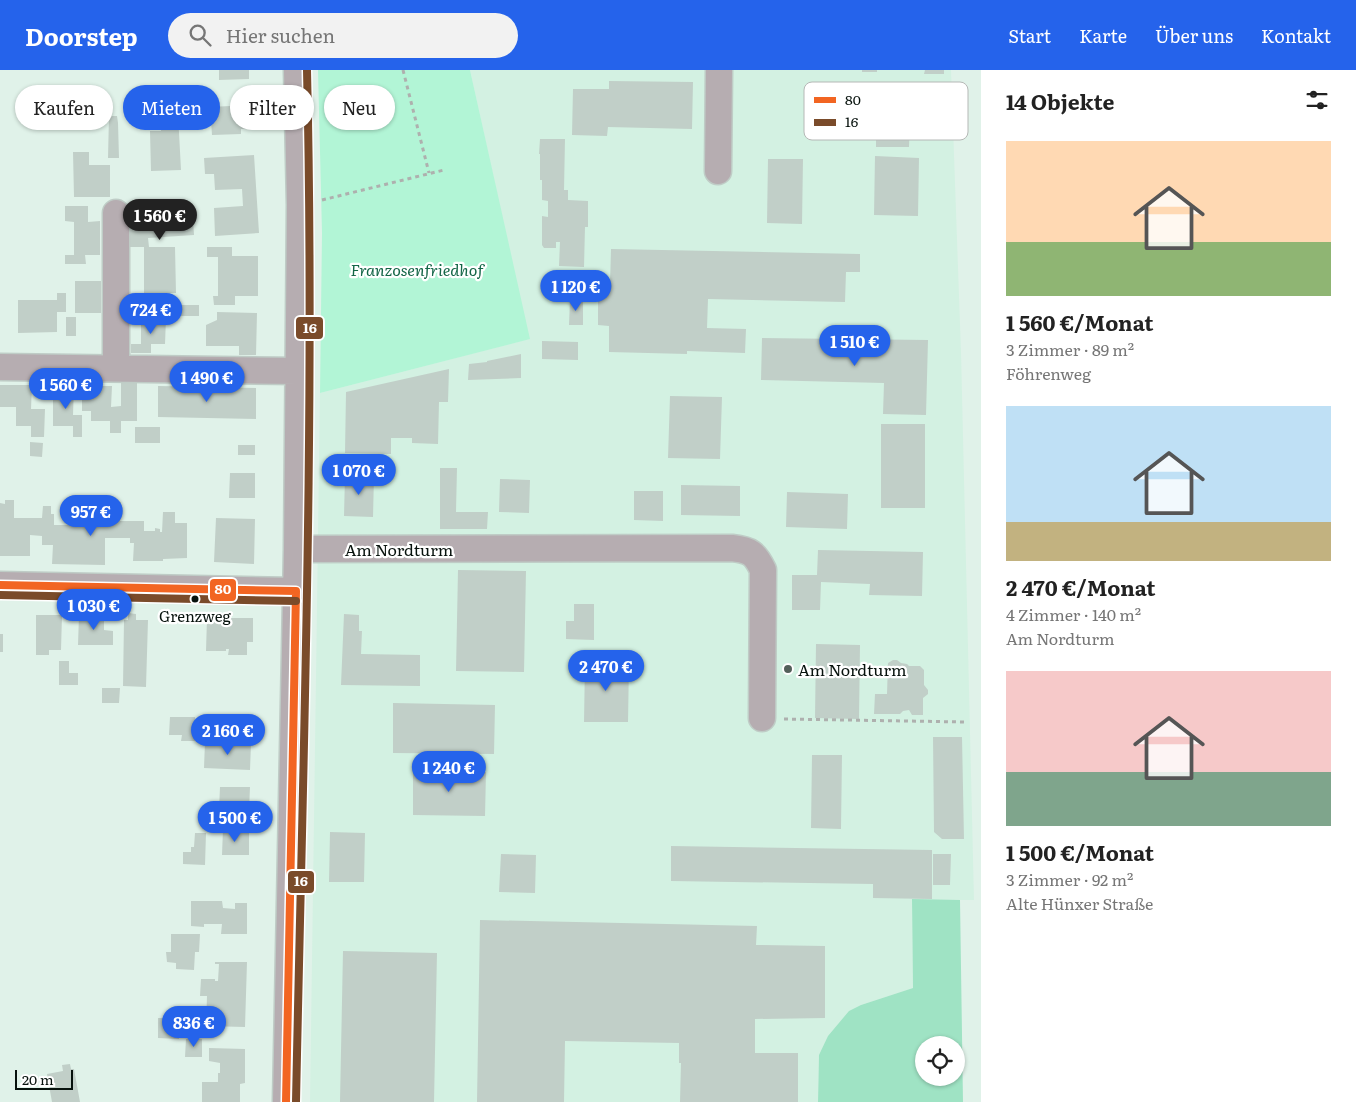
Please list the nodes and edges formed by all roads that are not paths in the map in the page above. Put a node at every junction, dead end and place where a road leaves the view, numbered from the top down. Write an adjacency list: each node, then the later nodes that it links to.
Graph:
1 (297, 70): 7 (street)
2 (719, 70): 3 (street)
3 (718, 171)
4 (116, 213): 6 (street)
5 (0, 367): 6 (street)
6 (116, 368): 7 (street)
7 (298, 371): 8 (street)
8 (297, 549): 10 (street); 11 (street, Am Nordturm)
9 (0, 585): 10 (street)
10 (296, 591): 12 (street)
11 (762, 718)
12 (286, 1102)

